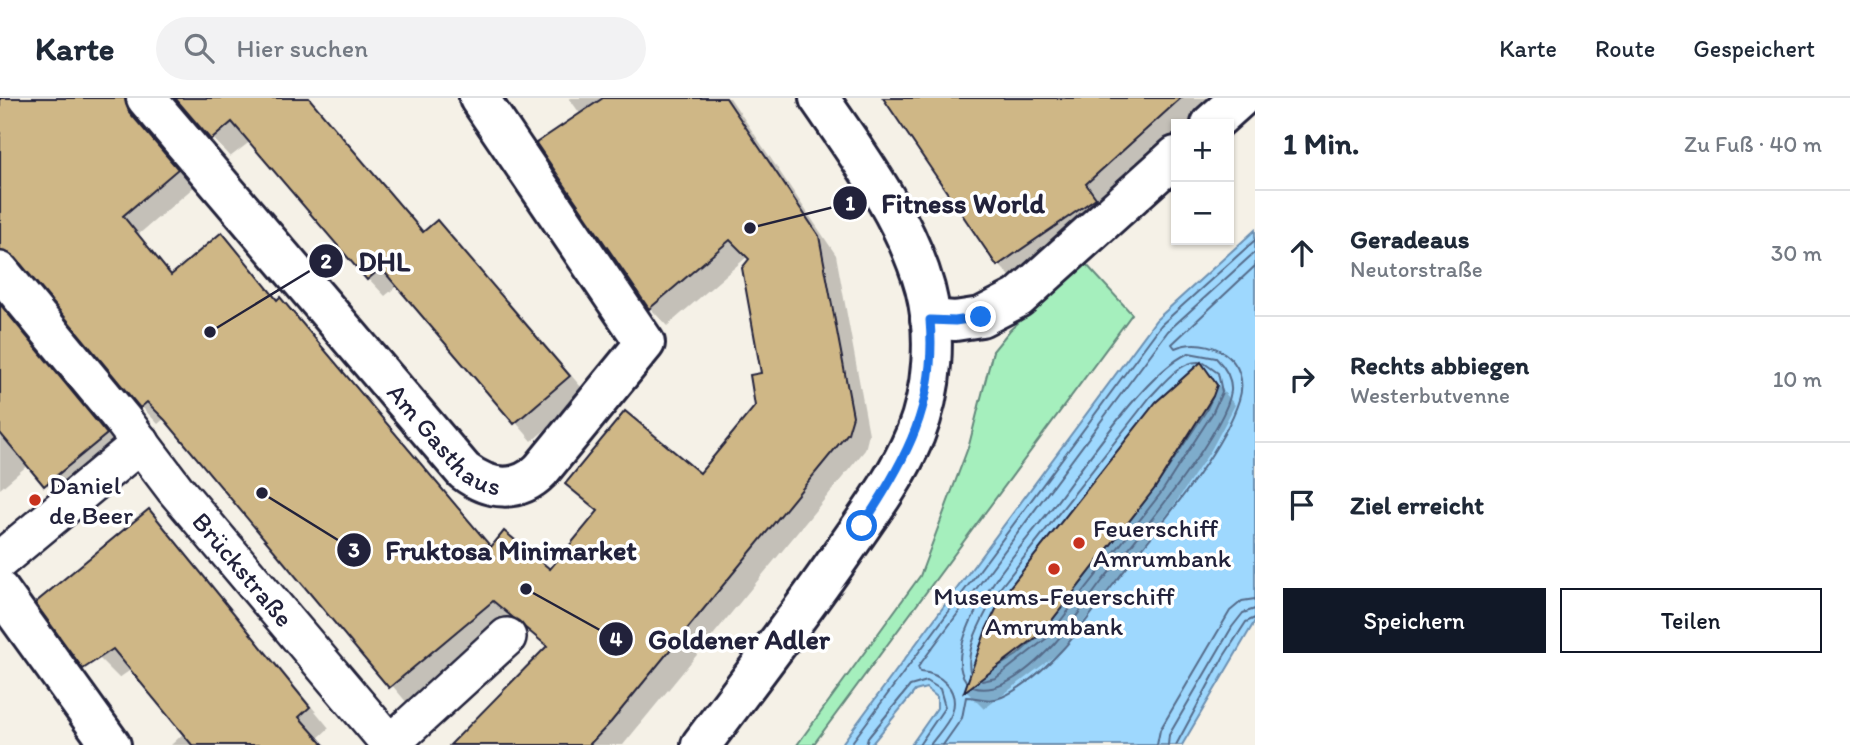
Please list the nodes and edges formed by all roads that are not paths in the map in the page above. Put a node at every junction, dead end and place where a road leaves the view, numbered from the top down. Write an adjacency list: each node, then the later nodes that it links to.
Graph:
1 (146, 98): 2 (street, Am Gasthaus)
2 (479, 98)
3 (819, 98): 8 (street)
4 (1241, 98): 5 (street)
5 (1218, 119)
6 (1171, 160): 8 (street)
7 (0, 271): 9 (street, Brückstraße)
8 (930, 320): 14 (street)
9 (141, 443): 10 (street); 12 (street, Brückstraße)
10 (0, 560)
11 (0, 591): 13 (street)
12 (507, 638)
13 (111, 745)
14 (701, 745)

